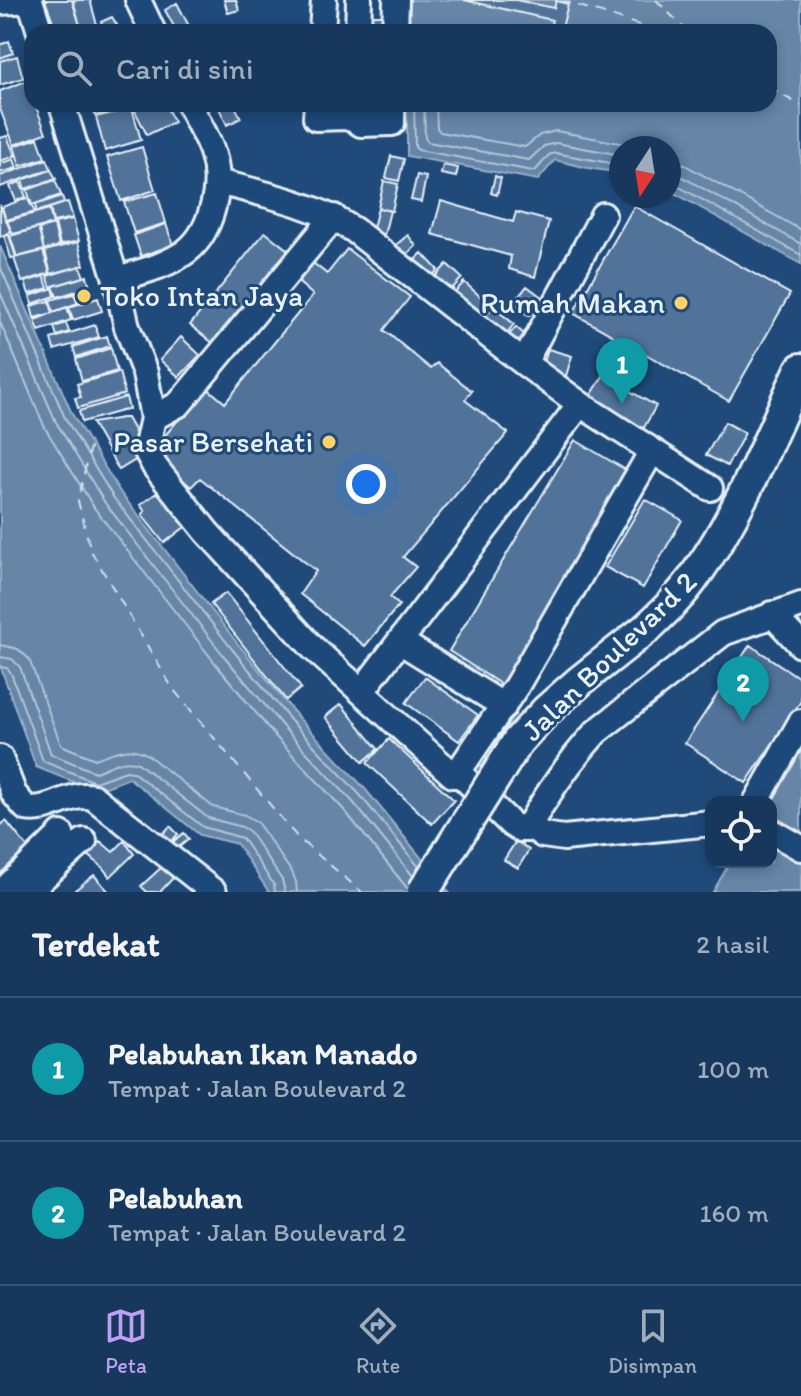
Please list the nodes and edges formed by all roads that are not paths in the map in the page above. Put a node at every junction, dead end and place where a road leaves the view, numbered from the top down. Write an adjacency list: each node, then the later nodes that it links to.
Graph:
1 (30, 0): 6 (street); 7 (street)
2 (138, 0): 8 (street)
3 (324, 0): 9 (street)
4 (359, 0): 10 (street)
5 (396, 0): 11 (street)
6 (0, 2)
7 (38, 24)
8 (149, 24)
9 (322, 24)
10 (358, 24)
11 (395, 24)
12 (64, 112): 21 (street)
13 (193, 112): 18 (street)
14 (316, 112): 15 (street)
15 (339, 112)
16 (349, 112): 17 (street)
17 (392, 112)
18 (218, 182): 20 (street); 21 (street)
19 (603, 215): 22 (street)
20 (334, 217): 22 (street); 25 (street)
21 (116, 279): 25 (street)
22 (524, 363): 24 (street)
23 (801, 369): 45 (main road, Jalan Boulevard 2, bridge)
24 (580, 404): 26 (street); 30 (street)
25 (153, 418): 32 (street)
26 (652, 451): 27 (street); 33 (street)
27 (710, 488)
28 (801, 605): 29 (street)
29 (772, 614): 31 (street); 39 (street)
30 (401, 642): 32 (street); 33 (street)
31 (801, 645)
32 (362, 691): 36 (street)
33 (504, 706): 36 (street)
34 (801, 722): 37 (street)
35 (0, 758): 44 (street)
36 (458, 772): 39 (street)
37 (759, 796)
38 (705, 824): 39 (street)
39 (529, 825)
40 (777, 834): 41 (street)
41 (801, 848)
42 (2, 892): 43 (street)
43 (27, 892)
44 (214, 892)
45 (423, 892)

